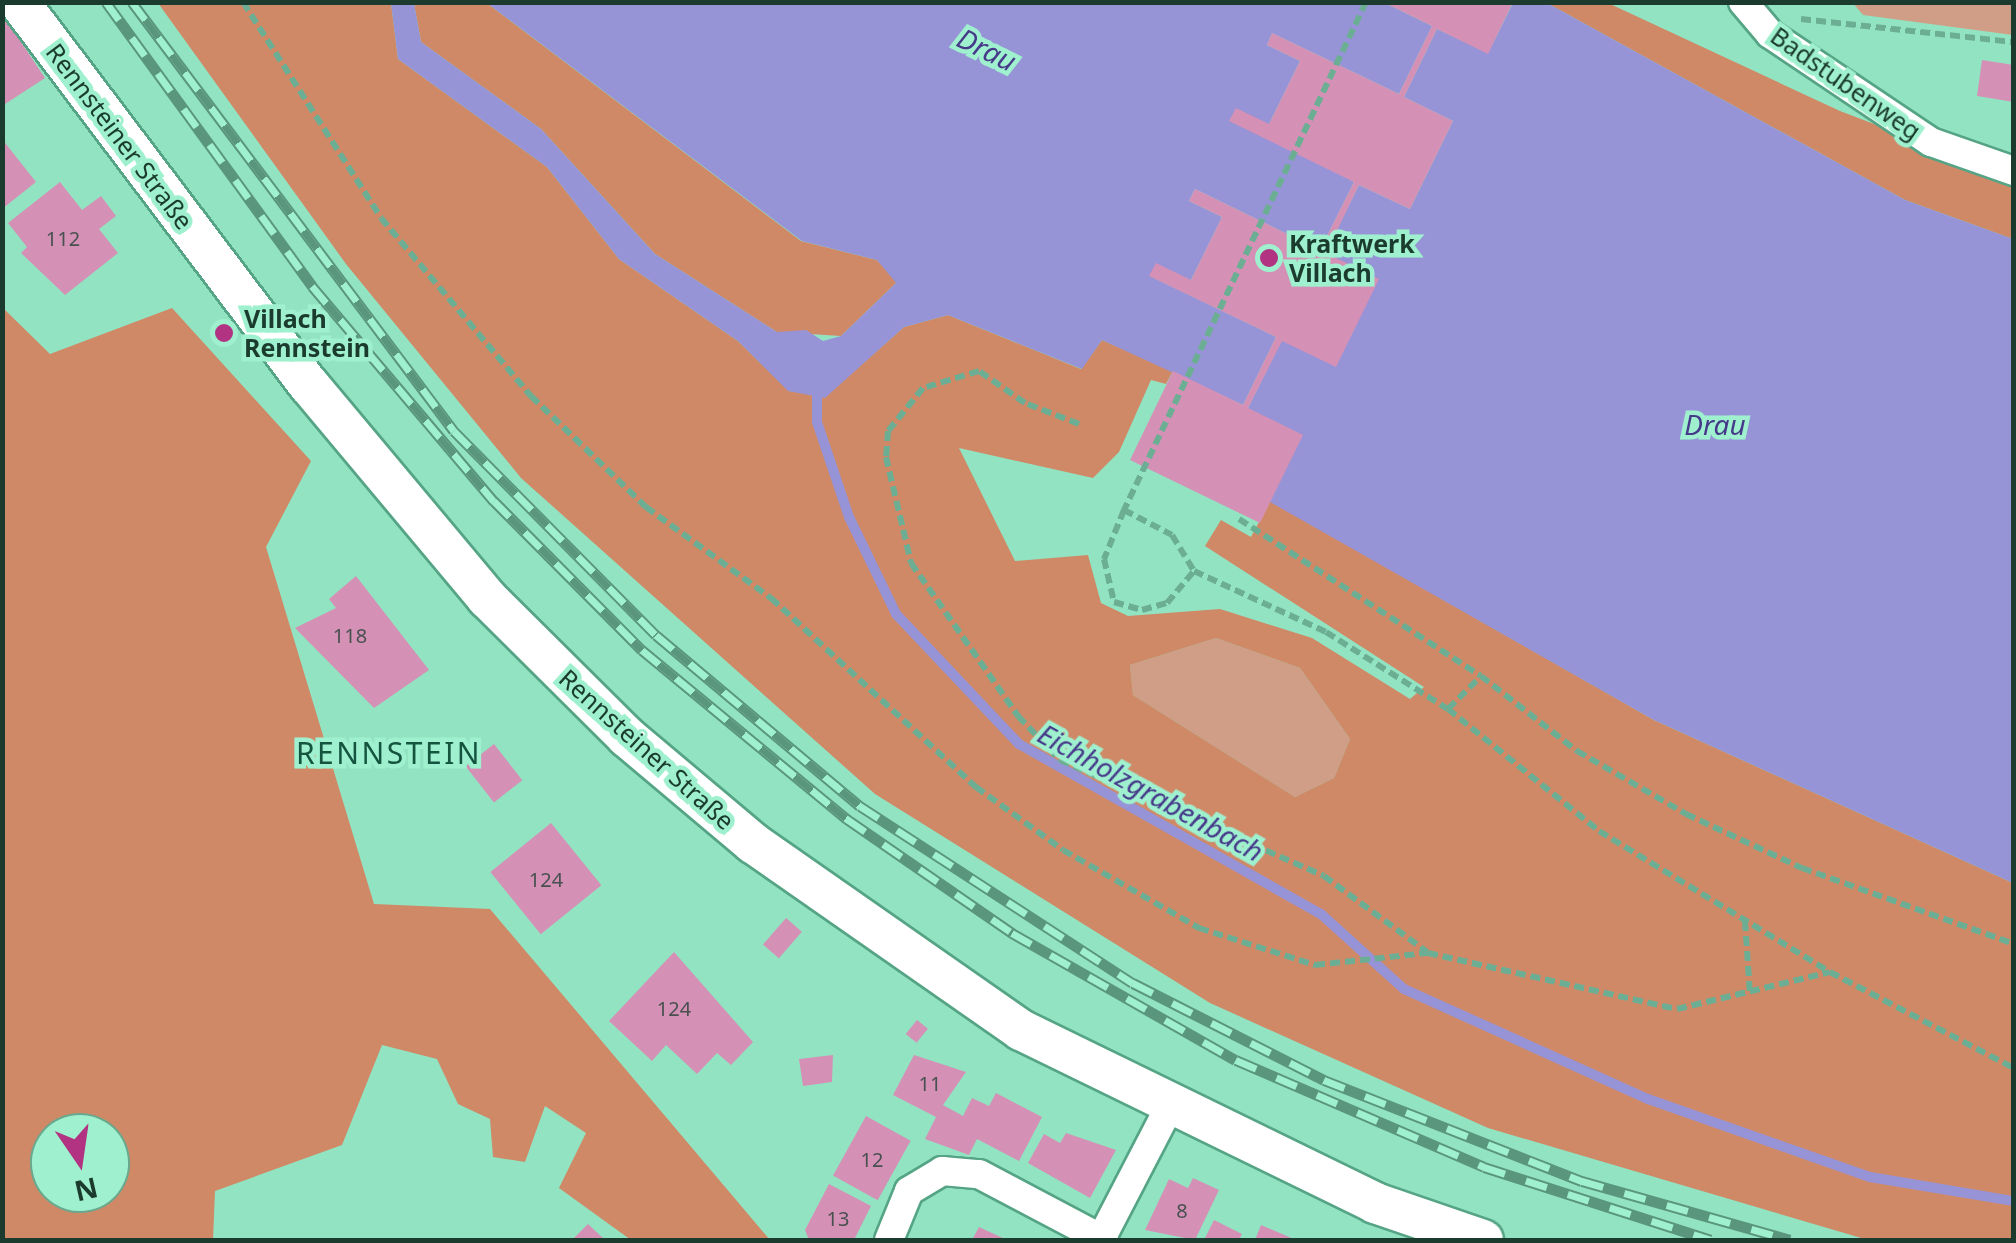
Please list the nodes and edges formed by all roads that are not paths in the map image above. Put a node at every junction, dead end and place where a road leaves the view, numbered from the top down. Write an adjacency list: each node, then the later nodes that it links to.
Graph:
1 (20, 2): 4 (main road, Rennsteiner Straße)
2 (1747, 7): 3 (street, Badstubenweg)
3 (2014, 172)
4 (1169, 1108): 6 (street); 7 (main road, Rennsteiner Straße)
5 (889, 1240): 6 (street)
6 (1102, 1240)
7 (1483, 1240)

